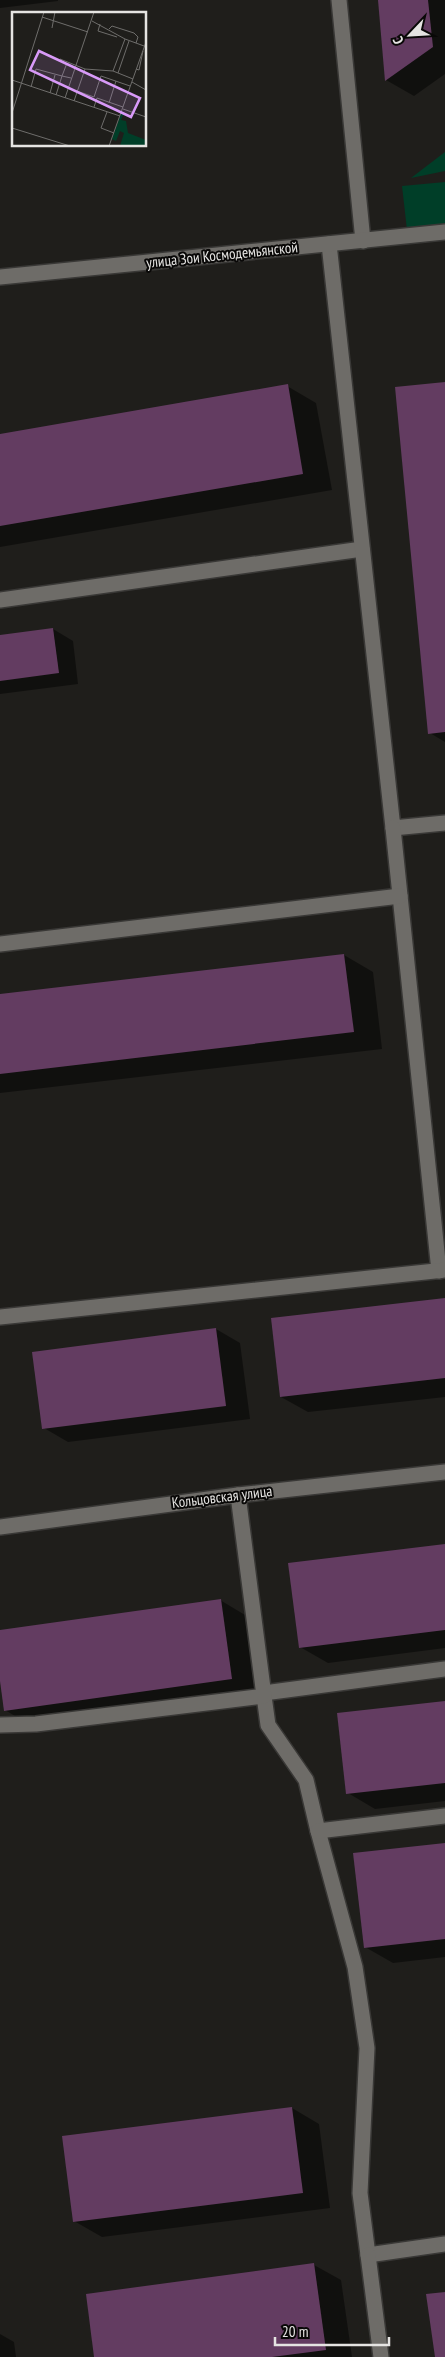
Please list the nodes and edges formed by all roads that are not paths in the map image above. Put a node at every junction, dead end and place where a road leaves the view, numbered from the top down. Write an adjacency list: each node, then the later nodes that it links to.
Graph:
1 (339, 0): 3 (street)
2 (445, 232): 3 (street, улица Зои Космодемьянской)
3 (363, 241): 4 (street, улица Зои Космодемьянской)
4 (329, 244): 5 (street, улица Зои Космодемьянской); 6 (street)
5 (0, 277)
6 (362, 549): 7 (street); 9 (street)
7 (0, 600)
8 (445, 823): 9 (street)
9 (393, 828): 10 (street)
10 (400, 896): 11 (street); 12 (street)
11 (0, 944)
12 (442, 1271): 13 (street)
13 (0, 1316)
14 (445, 1472): 15 (street, Кольцовская улица)
15 (238, 1494): 16 (street, Кольцовская улица); 18 (street)
16 (0, 1527)
17 (445, 1669): 18 (street)
18 (264, 1695): 19 (street); 21 (street)
19 (0, 1725)
20 (445, 1816): 21 (street)
21 (318, 1831): 23 (street)
22 (445, 2244): 23 (street)
23 (368, 2255): 24 (street)
24 (381, 2357)

